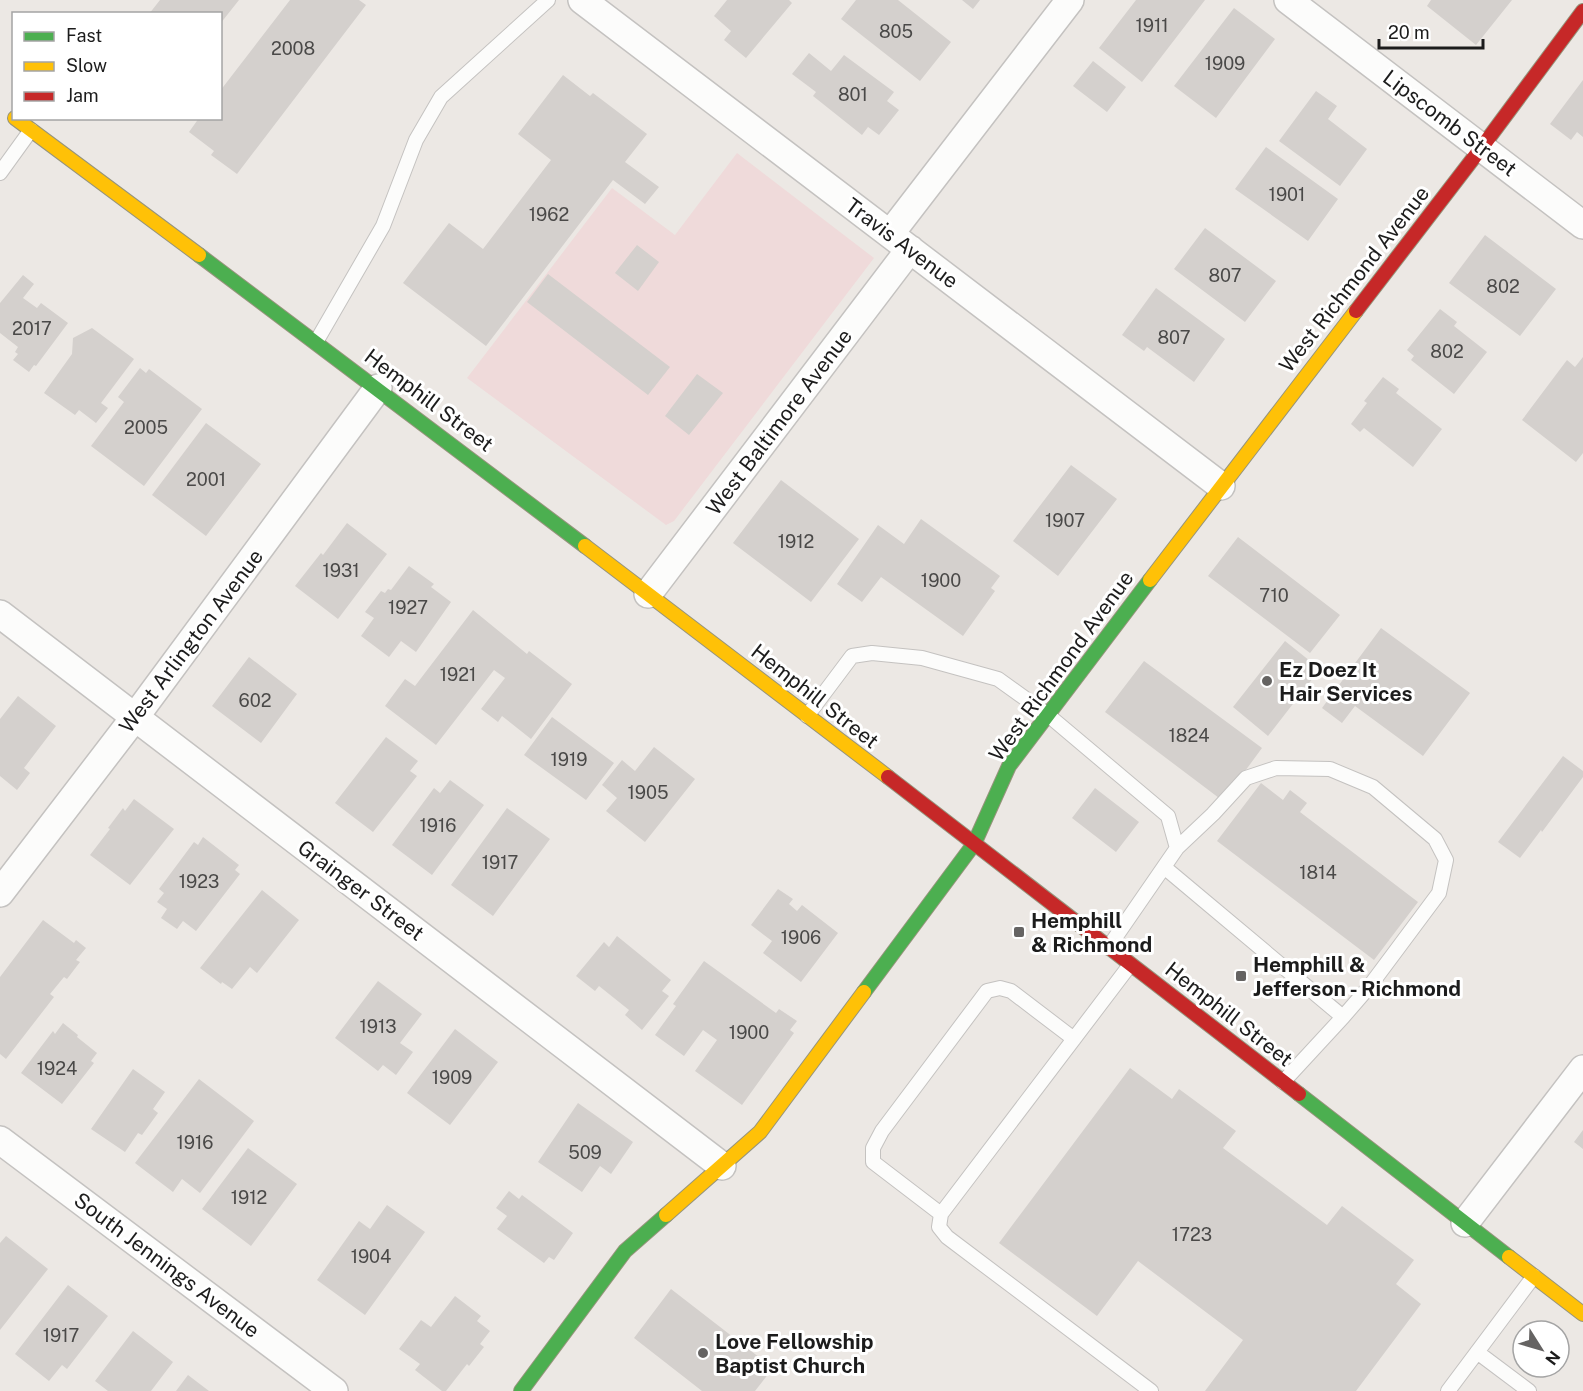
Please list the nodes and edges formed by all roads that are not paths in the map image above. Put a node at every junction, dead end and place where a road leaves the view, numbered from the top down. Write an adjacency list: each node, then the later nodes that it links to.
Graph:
1 (548, 0): 12 (lane)
2 (582, 0): 11 (street, Travis Avenue)
3 (1070, 0): 11 (street, West Baltimore Avenue)
4 (1288, 0): 8 (street, Lipscomb Street)
5 (1583, 11): 8 (main road, West Richmond Avenue)
6 (17, 120): 7 (main road, Hemphill Street)
7 (31, 130): 9 (lane); 12 (main road, Hemphill Street)
8 (1482, 147): 10 (street, Lipscomb Street); 14 (main road, West Richmond Avenue)
9 (0, 173)
10 (1583, 225)
11 (900, 242): 14 (street, Travis Avenue); 15 (street, West Baltimore Avenue)
12 (316, 342): 13 (main road, Hemphill Street)
13 (378, 388): 15 (main road, Hemphill Street); 19 (street, West Arlington Avenue)
14 (1221, 486): 17 (main road, West Richmond Avenue)
15 (648, 594): 18 (main road, Hemphill Street)
16 (0, 614): 19 (street, Grainger Street)
17 (1048, 715): 18 (lane); 20 (main road, West Richmond Avenue); 21 (lane)
18 (807, 716): 20 (main road, Hemphill Street)
19 (135, 717): 23 (street, West Arlington Avenue); 31 (street, Grainger Street)
20 (974, 844): 24 (main road, Hemphill Street); 31 (main road, West Richmond Avenue)
21 (1177, 848): 22 (lane); 26 (lane)
22 (1164, 867): 24 (lane); 26 (lane)
23 (0, 892)
24 (1108, 948): 25 (main road, Hemphill Street)
25 (1130, 965): 27 (lane); 29 (main road, Hemphill Street)
26 (1343, 1017): 29 (lane)
27 (1074, 1039): 32 (lane); 32 (lane)
28 (1583, 1069): 33 (street)
29 (1283, 1082): 33 (main road, Hemphill Street)
30 (0, 1140): 37 (street, South Jennings Avenue)
31 (722, 1166): 38 (main road, West Richmond Avenue)
32 (941, 1214): 39 (lane)
33 (1465, 1223): 34 (main road, Hemphill Street)
34 (1534, 1276): 35 (main road, Hemphill Street); 36 (lane)
35 (1583, 1314)
36 (1477, 1352): 40 (lane); 41 (lane)
37 (334, 1391)
38 (520, 1391)
39 (1151, 1391)
40 (1448, 1391)
41 (1528, 1391)

